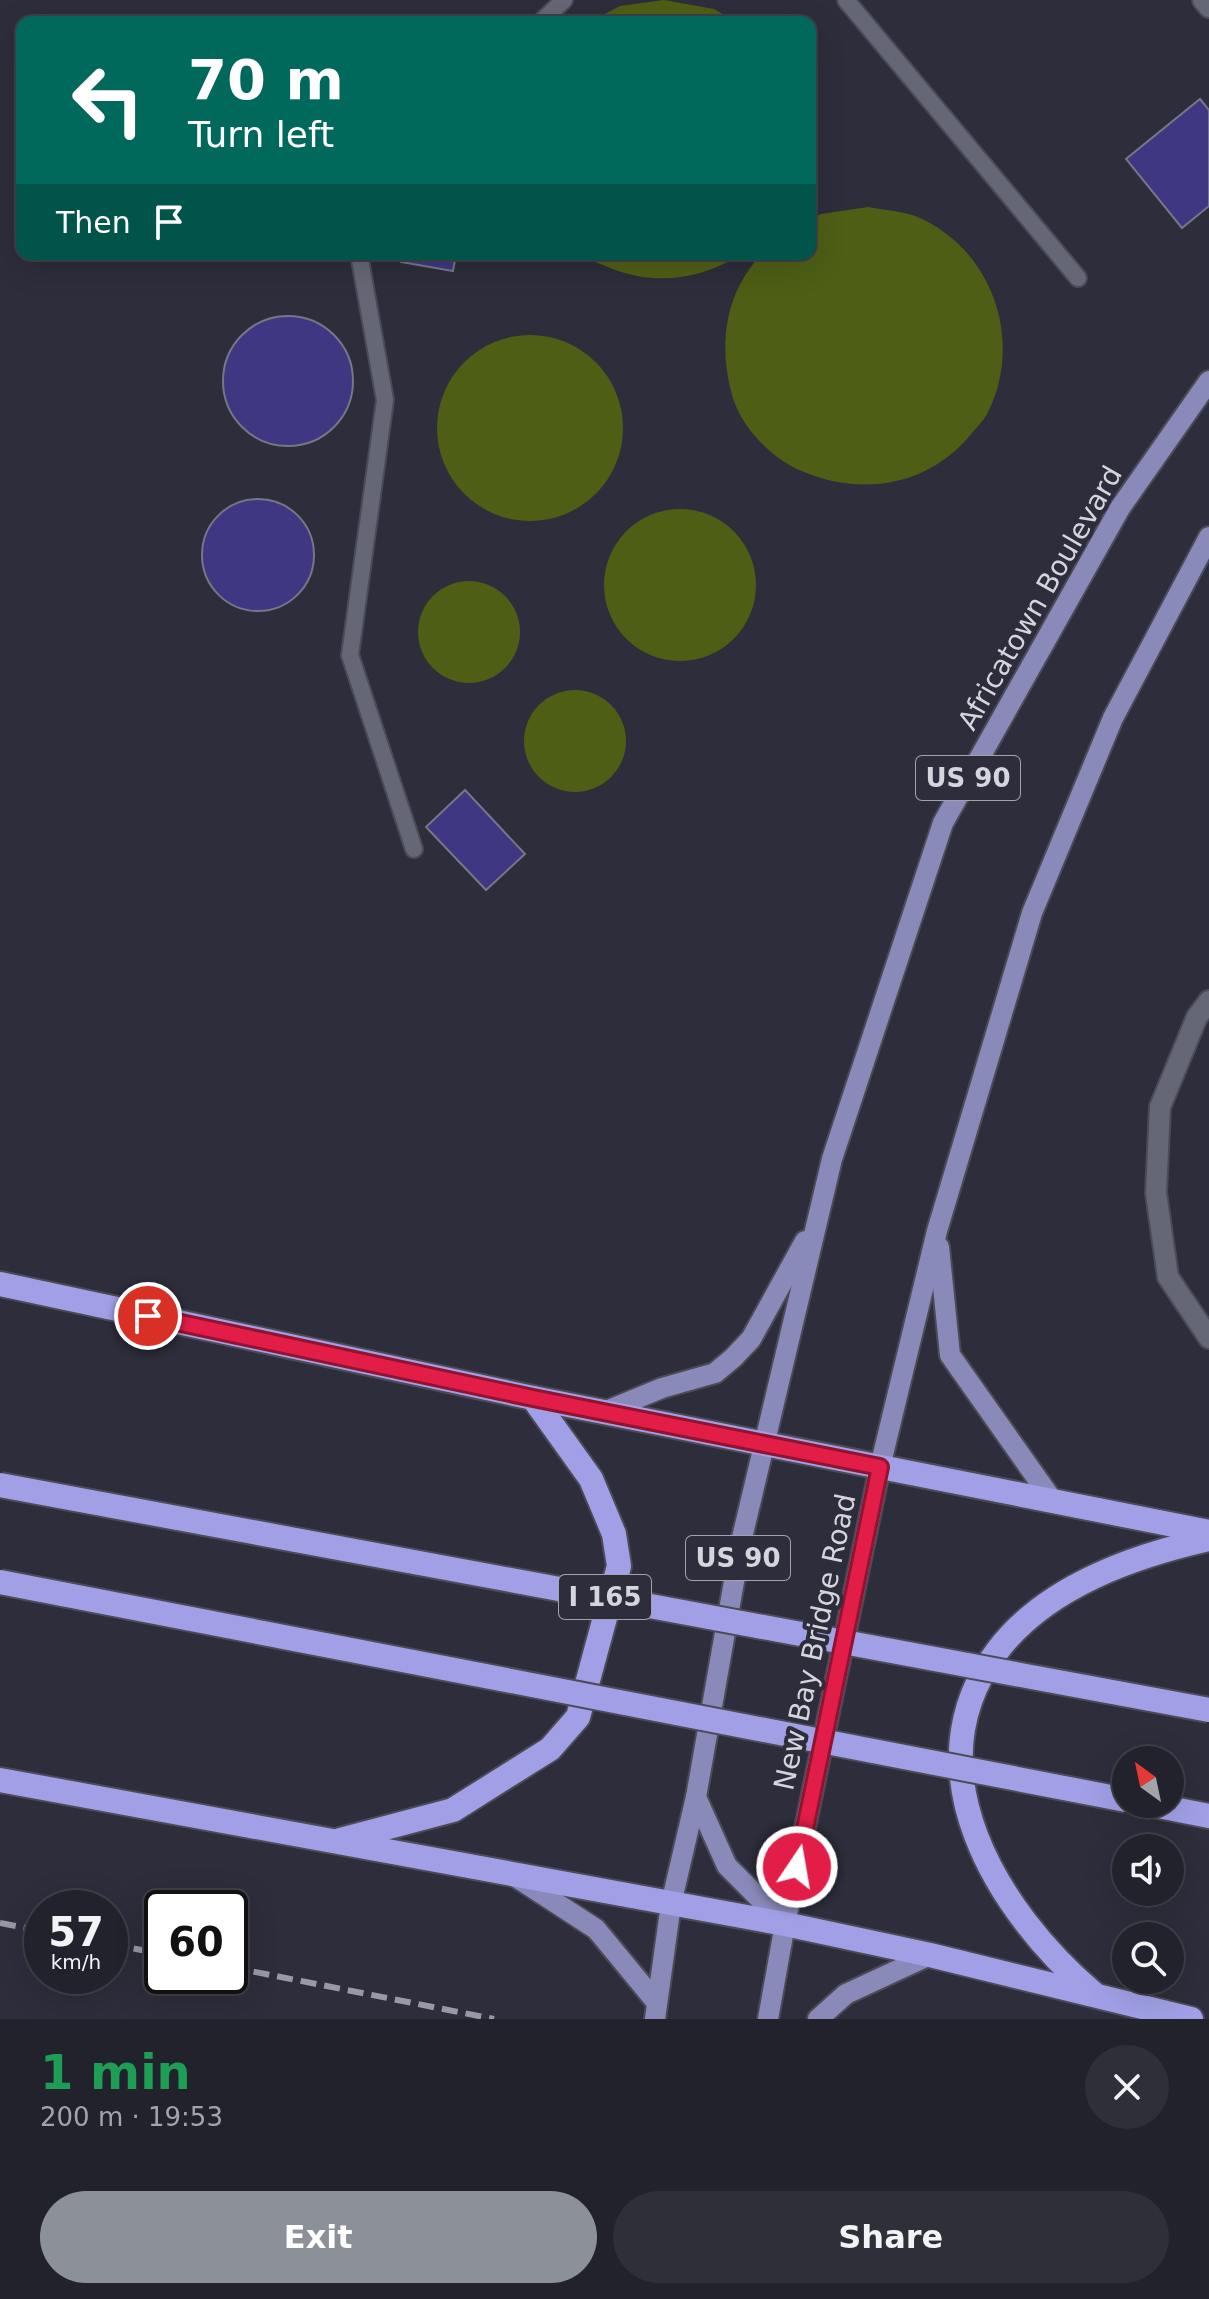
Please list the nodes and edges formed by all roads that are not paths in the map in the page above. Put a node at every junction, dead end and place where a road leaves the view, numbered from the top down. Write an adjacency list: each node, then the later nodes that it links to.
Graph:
1 (564, 0): 5 (lane)
2 (846, 0): 7 (lane)
3 (1203, 0): 4 (street)
4 (1209, 7)
5 (547, 16)
6 (360, 260): 10 (lane)
7 (1078, 278)
8 (1209, 381): 12 (main road, Africatown Boulevard / US 90)
9 (1209, 537): 13 (main road)
10 (414, 849)
11 (1209, 1001): 15 (street)
12 (818, 1216): 17 (main road); 18 (main road, US 90)
13 (937, 1231): 19 (main road, New Bay Bridge Road); 21 (main road)
14 (0, 1284): 16 (highway)
15 (1209, 1338)
16 (533, 1398): 17 (highway); 31 (highway)
17 (604, 1412): 18 (highway)
18 (764, 1444): 19 (highway); 27 (main road, US 90)
19 (880, 1467): 21 (highway); 34 (main road, New Bay Bridge Road)
20 (0, 1485): 25 (highway, I 165, bridge)
21 (1053, 1501): 22 (highway)
22 (1209, 1532)
23 (1209, 1539): 36 (highway)
24 (0, 1582): 28 (highway, bridge)
25 (1209, 1710)
26 (0, 1780): 31 (highway)
27 (696, 1797): 33 (main road, US 90); 34 (main road)
28 (1112, 1797)
29 (1184, 1811): 30 (highway)
30 (1209, 1816)
31 (333, 1842): 32 (highway)
32 (509, 1873): 33 (highway); 37 (main road)
33 (671, 1904): 34 (highway); 37 (main road)
34 (785, 1924): 35 (highway); 38 (main road, New Bay Bridge Road)
35 (930, 1955): 36 (highway); 39 (main road)
36 (1100, 1999): 40 (highway)
37 (656, 2011)
38 (768, 2019)
39 (818, 2019)
40 (1191, 2019)

